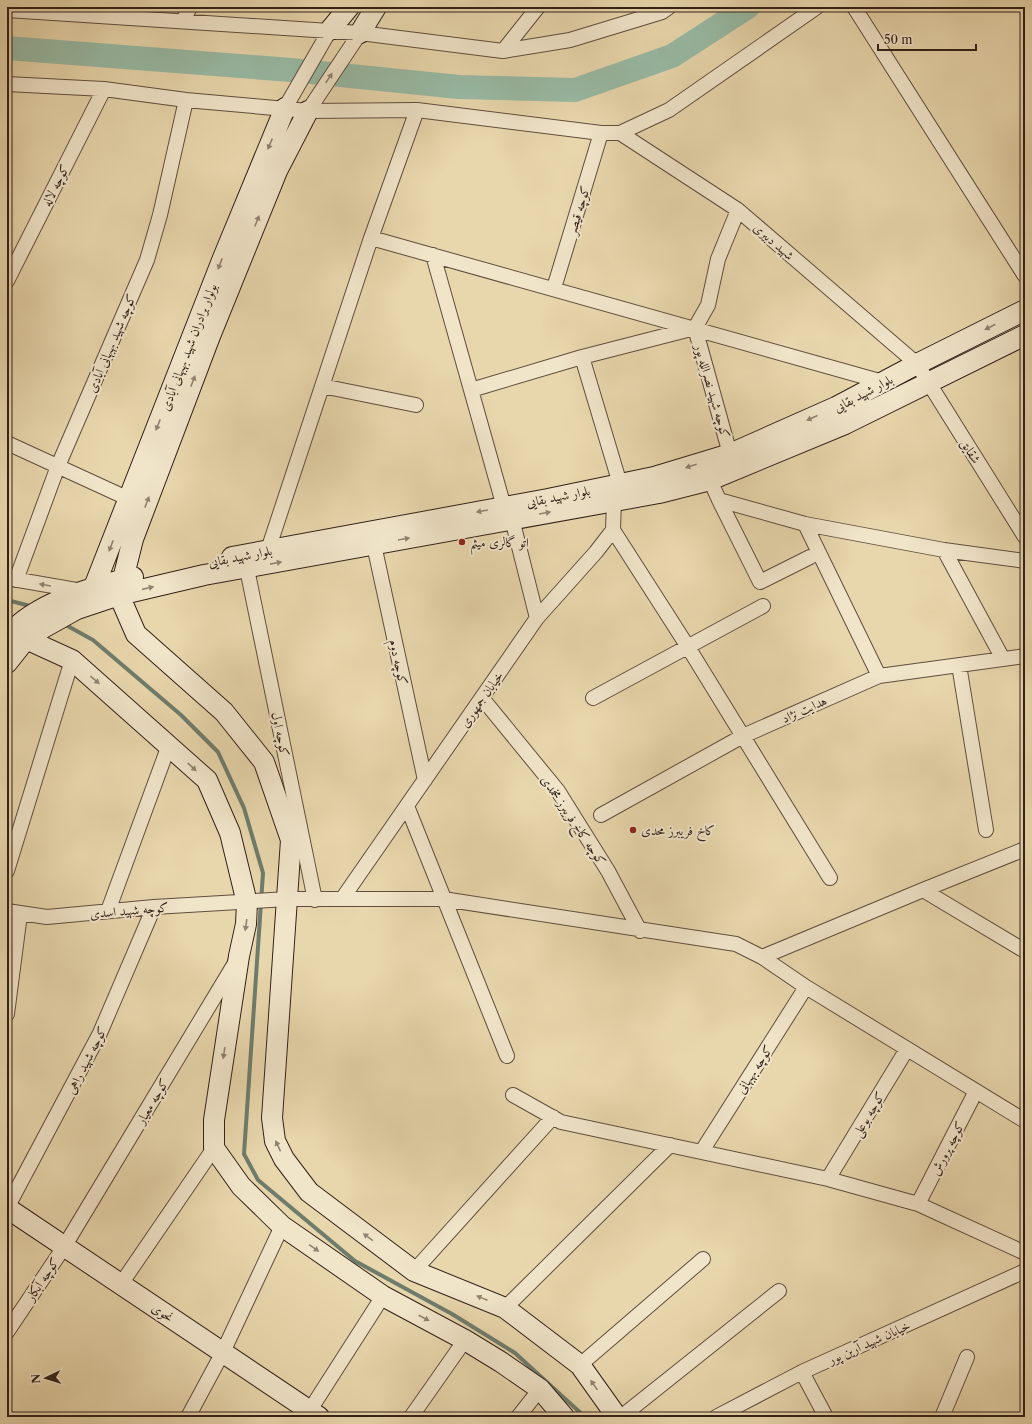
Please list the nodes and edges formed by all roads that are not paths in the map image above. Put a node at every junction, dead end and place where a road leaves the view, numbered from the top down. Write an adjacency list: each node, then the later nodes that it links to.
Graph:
1 (190, 7): 9 (street)
2 (349, 7): 10 (main road)
3 (376, 7): 11 (main road)
4 (538, 7): 12 (street)
5 (669, 7): 12 (street)
6 (817, 7): 20 (street)
7 (854, 7): 24 (street)
8 (12, 9): 9 (street)
9 (183, 22): 10 (street)
10 (330, 30): 11 (street); 16 (street)
11 (360, 33): 12 (street); 18 (street, one-way to 11)
12 (502, 52)
13 (7, 84): 14 (street)
14 (104, 89): 15 (street); 25 (street, کوچه لاله)
15 (186, 100): 16 (street); 39 (street, کوچه شهید بهبهانی آبادی)
16 (285, 108): 18 (street); 42 (main road, بولوار برادران شهید بهبهانی آبادی, one-way to 42)
17 (417, 110): 18 (street); 19 (street); 22 (street)
18 (308, 111): 55 (main road, بولوار برادران شهید بهبهانی آبادی, one-way to 18)
19 (601, 133): 20 (street); 26 (street, کوچه قیصر)
20 (620, 133): 21 (street, شهید دبیری)
21 (738, 210): 28 (street); 31 (street, شهید دبیری)
22 (371, 238): 23 (street); 34 (street)
23 (433, 255): 26 (street); 35 (street)
24 (1025, 276)
25 (7, 281)
26 (554, 288): 28 (street)
27 (1025, 310): 31 (main road, بلوار شهید بقایی, one-way to 31)
28 (695, 328): 30 (street); 32 (street); 38 (street, کوچه شهید نصرالله پور)
29 (1025, 335): 33 (main road, بلوار شهید بقایی)
30 (582, 358): 35 (street); 41 (street)
31 (917, 364): 32 (main road, بلوار شهید بقایی); 33 (street, شقایق)
32 (883, 382): 38 (main road, بلوار شهید بقایی, one-way to 38)
33 (928, 384): 40 (main road, بلوار شهید بقایی); 47 (street, شقایق)
34 (322, 386): 36 (street); 49 (street)
35 (471, 390): 44 (street)
36 (416, 405)
37 (7, 443): 39 (street)
38 (730, 454): 41 (main road, بلوار شهید بقایی, one-way to 41)
39 (58, 466): 42 (street); 54 (street, کوچه شهید بهبهانی آبادی)
40 (710, 480): 41 (main road, بلوار شهید بقایی); 43 (street)
41 (617, 492): 44 (main road, بلوار شهید بقایی); 46 (street)
42 (129, 499): 56 (main road, بولوار برادران شهید بهبهانی آبادی, one-way to 56)
43 (719, 500): 45 (street); 51 (street)
44 (508, 513): 48 (main road, بلوار شهید بقایی, one-way to 44); 49 (main road, بلوار شهید بقایی, one-way to 49); 58 (street)
45 (806, 524): 50 (street); 66 (street)
46 (613, 530): 58 (street, خیابان جمهوری); 60 (street)
47 (1025, 537)
48 (374, 545): 53 (main road, بلوار شهید بقایی, one-way to 48); 71 (street, کوچه دوم)
49 (268, 550): 55 (main road, بلوار شهید بقایی)
50 (944, 550): 52 (street); 62 (street)
51 (810, 557)
52 (1025, 561)
53 (246, 569): 55 (main road, بلوار شهید بقایی, one-way to 53); 81 (street, کوچه اول)
54 (11, 579): 56 (street, one-way to 54)
55 (121, 587): 56 (main road, بلوار شهید بقایی); 79 (main road)
56 (87, 595): 59 (main road, بلوار شهید بقایی); 59 (main road)
57 (763, 606): 60 (street)
58 (537, 618): 67 (street, خیابان جمهوری)
59 (13, 633): 63 (main road); 64 (main road)
60 (688, 647): 68 (street); 69 (street)
61 (1025, 656): 62 (street, هدایت نژاد)
62 (1003, 659): 65 (street, هدایت نژاد)
63 (72, 660): 70 (main road, one-way to 70); 76 (street)
64 (7, 663)
65 (959, 665): 66 (street, هدایت نژاد); 74 (street)
66 (879, 676): 69 (street, هدایت نژاد)
67 (482, 698): 71 (street, خیابان جمهوری); 87 (street, کوچه کاخ فریبرز مخمدی)
68 (593, 698)
69 (743, 736): 73 (street, هدایت نژاد); 77 (street)
70 (169, 745): 83 (main road, one-way to 83); 85 (street)
71 (425, 780): 72 (street, خیابان جمهوری)
72 (407, 806): 80 (street, خیابان جمهوری); 82 (street)
73 (601, 815)
74 (986, 830)
75 (1025, 850): 78 (street)
76 (7, 871)
77 (830, 878)
78 (923, 890): 88 (street); 90 (street)
79 (288, 899): 81 (street, کوچه شهید اسدی); 83 (street, کوچه شهید اسدی); 109 (main road, one-way to 79)
80 (342, 899): 81 (street, کوچه شهید اسدی); 82 (street, کوچه شهید اسدی)
81 (315, 900)
82 (443, 900): 87 (street, کوچه شهید اسدی); 94 (street)
83 (249, 903): 84 (street, کوچه شهید اسدی); 89 (main road, one-way to 89)
84 (154, 907): 85 (street, کوچه شهید اسدی); 104 (street, کوچه شهید راهی)
85 (108, 911): 86 (street, کوچه شهید اسدی)
86 (14, 912): 92 (street)
87 (640, 931): 90 (street, کوچه شهید اسدی)
88 (1025, 951)
89 (239, 956): 100 (main road, one-way to 100); 106 (street, کوچه معیار)
90 (762, 958): 91 (street, کوچه شهید اسدی)
91 (806, 987): 93 (street, کوچه شهید اسدی); 101 (street, کوچه بهبهانی)
92 (7, 1014)
93 (907, 1049): 95 (street, کوچه شهید اسدی); 102 (street, کوچه بوعلی)
94 (507, 1056)
95 (976, 1091): 98 (street, کوچه شهید اسدی); 103 (street, کوچه پرورش)
96 (513, 1095): 97 (street)
97 (553, 1117): 99 (street); 109 (street)
98 (1025, 1121)
99 (670, 1145): 101 (street); 114 (street)
100 (214, 1148): 105 (main road); 111 (street)
101 (702, 1151): 102 (street)
102 (828, 1179): 103 (street)
103 (918, 1204): 107 (street)
104 (7, 1208): 106 (main road, نحوی)
105 (282, 1226): 113 (main road, one-way to 113); 117 (street)
106 (64, 1247): 111 (main road, نحوی); 115 (street, کوچه آبکار)
107 (1025, 1253)
108 (703, 1259): 119 (street)
109 (414, 1271): 114 (main road, one-way to 109)
110 (1025, 1271): 120 (street, خیابان شهید آرین پور)
111 (121, 1284): 117 (main road, نحوی)
112 (779, 1291): 128 (street)
113 (383, 1296): 116 (main road, one-way to 116); 122 (street)
114 (505, 1308): 119 (main road)
115 (7, 1332)
116 (465, 1340): 121 (main road); 124 (street)
117 (223, 1352): 122 (main road, نحوی); 123 (street)
118 (967, 1357): 131 (street)
119 (580, 1365): 127 (main road, one-way to 119)
120 (802, 1372): 129 (street, خیابان شهید آرین پور); 130 (street)
121 (540, 1389): 125 (street); 126 (main road)
122 (314, 1413)
123 (188, 1417)
124 (412, 1417)
125 (518, 1417)
126 (564, 1417)
127 (616, 1417)
128 (621, 1417)
129 (716, 1417)
130 (826, 1417)
131 (942, 1417)

